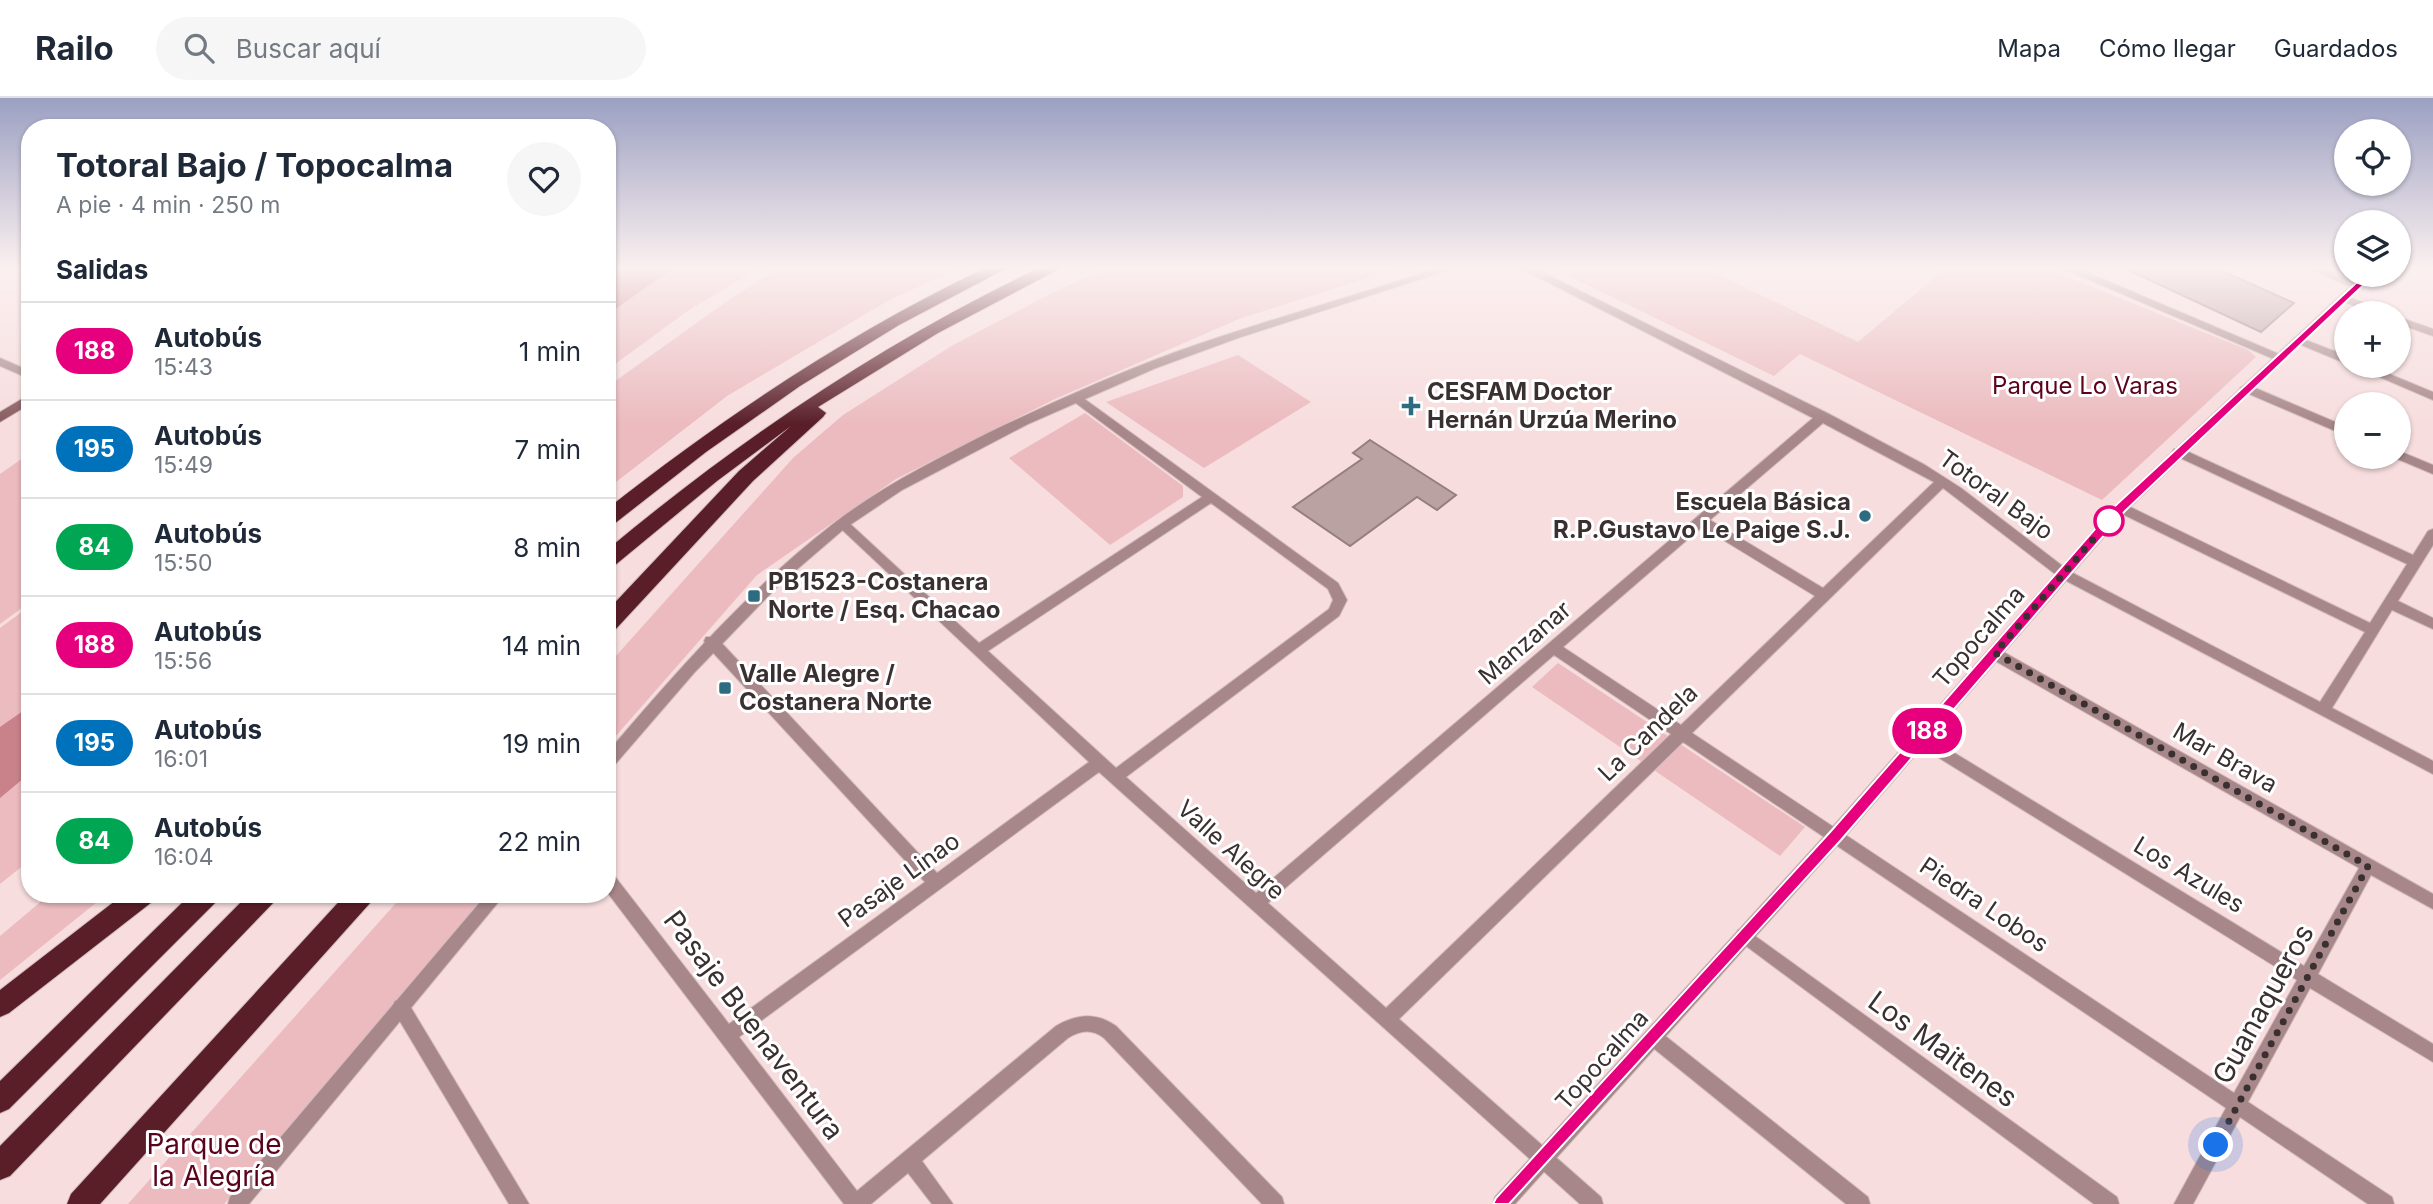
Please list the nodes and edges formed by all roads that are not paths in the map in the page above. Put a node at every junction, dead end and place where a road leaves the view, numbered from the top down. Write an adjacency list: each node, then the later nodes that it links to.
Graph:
1 (895, 321): 29 (highway)
2 (948, 321): 10 (highway)
3 (1285, 321): 18 (street)
4 (1630, 321): 20 (street, Totoral Bajo)
5 (2192, 321): 12 (street)
6 (2319, 321): 9 (street, Topocalma)
7 (2411, 325): 8 (street)
8 (2433, 334)
9 (2298, 340): 11 (street); 12 (street, Topocalma)
10 (893, 351): 33 (highway); 38 (highway)
11 (2334, 355)
12 (2280, 357): 16 (street, Topocalma)
13 (3, 368): 14 (street)
14 (21, 373)
15 (2389, 378): 17 (street)
16 (2246, 388): 22 (street); 23 (street, Topocalma)
17 (2433, 396)
18 (1075, 398): 27 (street); 31 (street)
19 (21, 404): 21 (main road)
20 (1823, 416): 26 (street, Totoral Bajo); 30 (street, Manzanar)
21 (0, 418)
22 (2334, 426)
23 (2178, 452): 28 (street, Topocalma); 34 (street)
24 (2411, 460): 25 (street)
25 (2433, 470)
26 (1942, 481): 35 (street, Totoral Bajo); 36 (street, La Candela)
27 (1211, 497): 43 (street); 51 (street)
28 (2121, 508): 35 (street, Topocalma); 40 (street)
29 (616, 512)
30 (1701, 522): 36 (street); 42 (street, Manzanar)
31 (842, 524): 41 (street); 43 (street, Valle Alegre)
32 (2433, 534): 34 (street)
33 (616, 554)
34 (2415, 562): 37 (street)
35 (2064, 574): 44 (street, Topocalma); 45 (street, Totoral Bajo)
36 (1824, 595): 46 (street, La Candela)
37 (2389, 603): 39 (street); 40 (street)
38 (616, 615)
39 (2433, 624)
40 (2372, 630): 45 (street)
41 (712, 641): 48 (street); 54 (street)
42 (1554, 648): 46 (street, Piedra Lobos); 62 (street, Manzanar)
43 (978, 651): 49 (street, Valle Alegre)
44 (1995, 653): 47 (street, Topocalma); 53 (street, Mar Brava)
45 (2323, 710): 50 (street, Totoral Bajo)
46 (1682, 733): 52 (street, Piedra Lobos); 67 (street, La Candela)
47 (1920, 739): 52 (street, Topocalma); 64 (street, Los Azules)
48 (616, 753)
49 (1100, 763): 51 (street, Valle Alegre); 54 (street, Pasaje Linao)
50 (2433, 768)
51 (1115, 777): 62 (street, Valle Alegre)
52 (1836, 835): 63 (street, Topocalma); 72 (street, Piedra Lobos)
53 (2368, 866): 56 (street, Mar Brava); 64 (street, Guanaqueros)
54 (936, 884): 68 (street, Pasaje Linao)
55 (616, 891): 68 (street, Pasaje Buenaventura)
56 (2433, 902)
57 (131, 903): 65 (highway)
58 (198, 903): 71 (highway)
59 (256, 903): 75 (highway)
60 (354, 903): 76 (highway)
61 (489, 903): 66 (street)
62 (1256, 903): 67 (street, Valle Alegre)
63 (1744, 935): 69 (street, Topocalma); 85 (street, Los Maitenes)
64 (2307, 976): 70 (street, Los Azules); 72 (street, Guanaqueros)
65 (0, 1005)
66 (401, 1007): 77 (street); 78 (street)
67 (1387, 1019): 73 (street, Valle Alegre)
68 (726, 1036): 79 (street, Pasaje Buenaventura)
69 (1653, 1037): 73 (street, Topocalma); 84 (street)
70 (2433, 1054)
71 (0, 1100)
72 (2238, 1105): 86 (street, Guanaqueros); 87 (street, Piedra Lobos)
73 (1543, 1159): 82 (street, Topocalma); 83 (street, Valle Alegre)
74 (909, 1160): 79 (street); 80 (street); 81 (street)
75 (0, 1166)
76 (82, 1204)
77 (237, 1204)
78 (520, 1204)
79 (856, 1204)
80 (944, 1204)
81 (1275, 1204)
82 (1502, 1204)
83 (1594, 1204)
84 (1861, 1204)
85 (2110, 1204)
86 (2183, 1204)
87 (2385, 1204)

